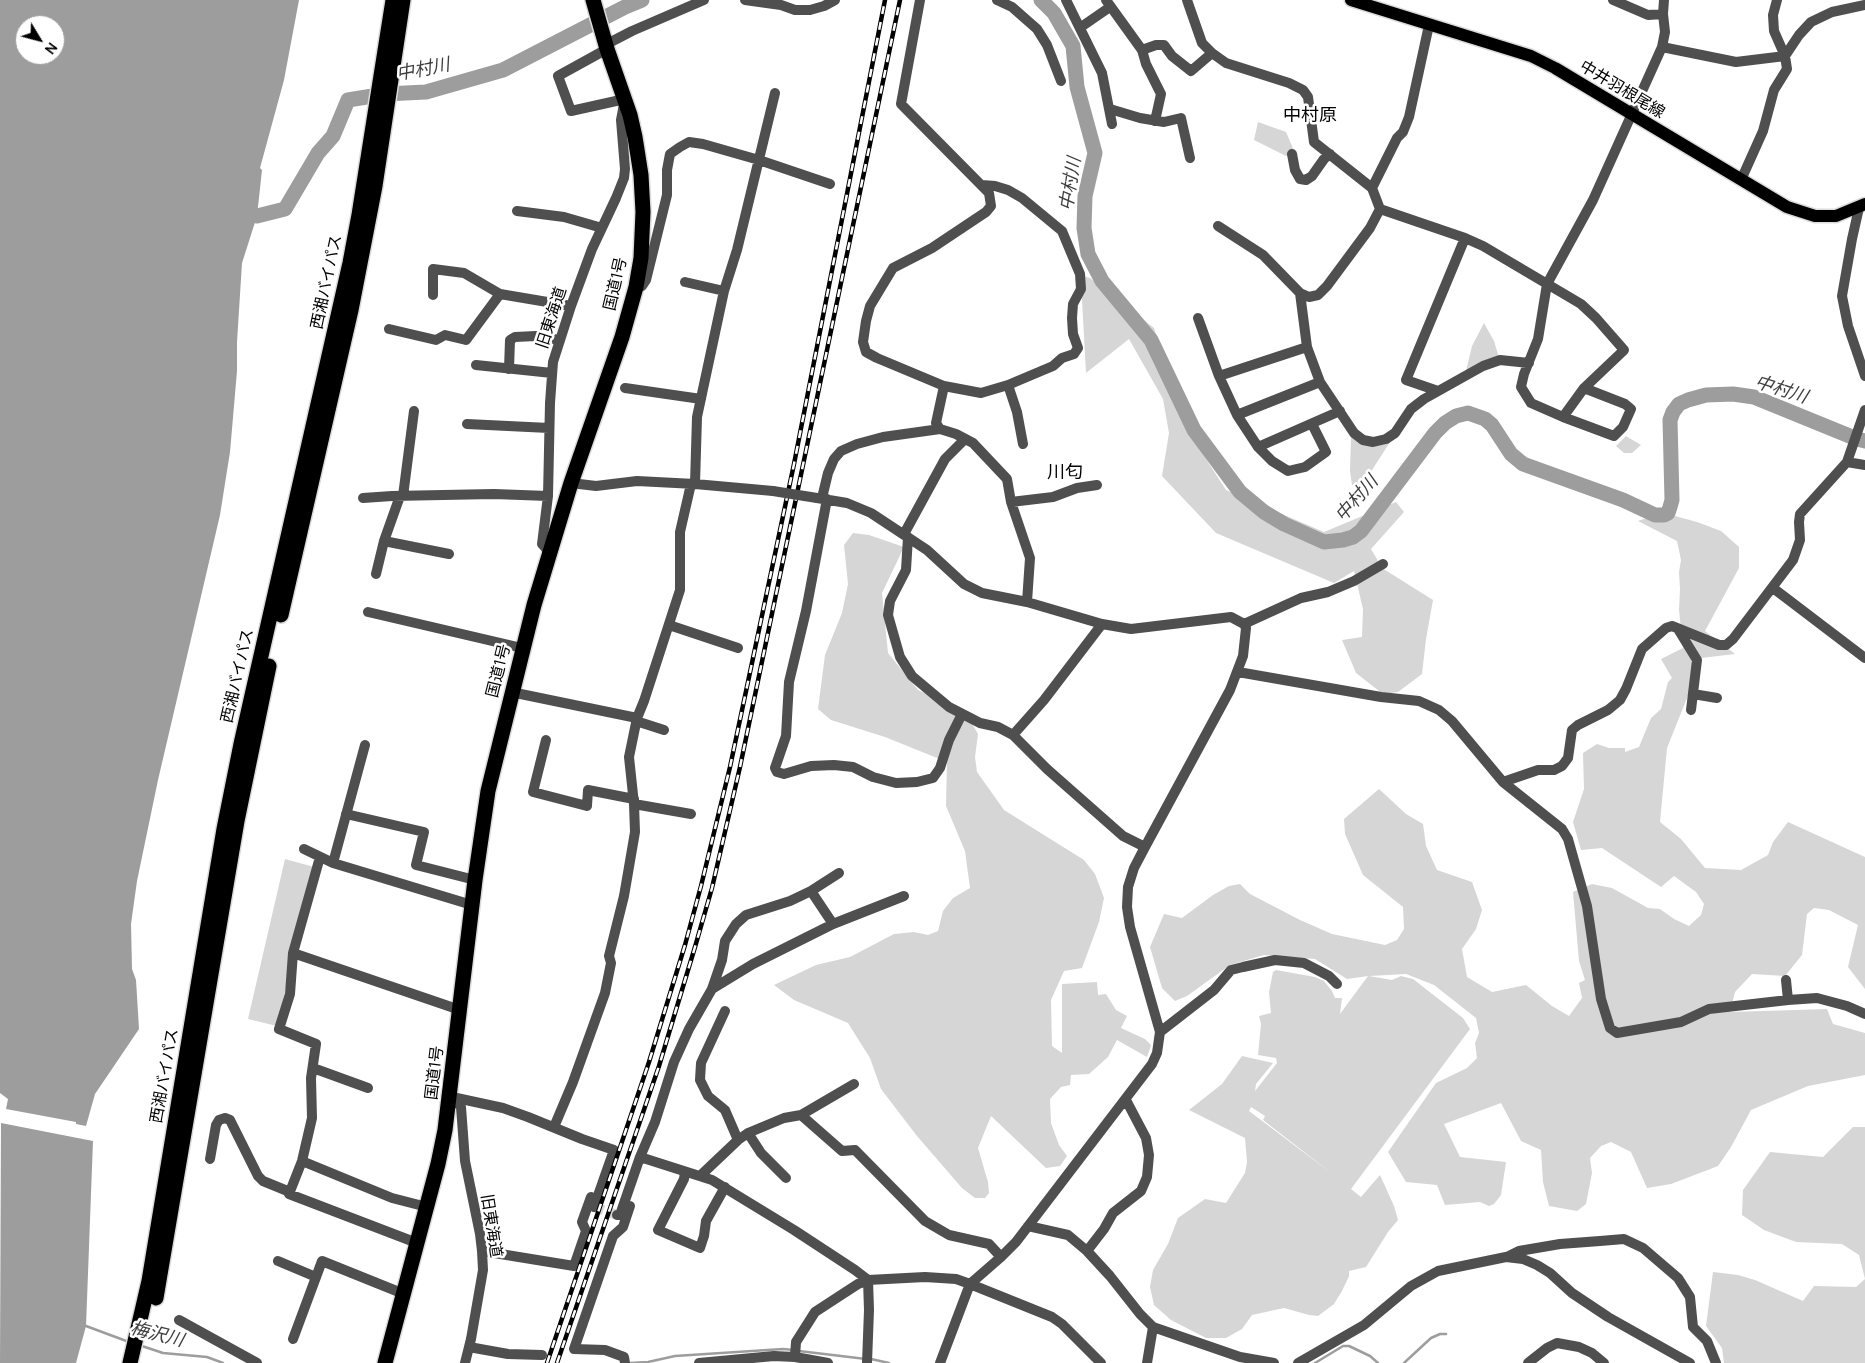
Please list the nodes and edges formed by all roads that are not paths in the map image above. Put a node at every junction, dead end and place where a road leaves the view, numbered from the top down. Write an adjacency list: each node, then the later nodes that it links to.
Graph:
1 (704, 0): 19 (street)
2 (744, 0): 3 (street)
3 (835, 0)
4 (920, 0): 37 (street)
5 (997, 0): 24 (street)
6 (1066, 0): 18 (street)
7 (1187, 0): 22 (street)
8 (1351, 0): 17 (main road, 中井羽根尾線)
9 (1614, 0): 16 (street)
10 (1664, 0): 16 (street)
11 (1777, 0): 23 (street)
12 (398, 1): 183 (highway, 西湘バイパス); 184 (highway, 西湘バイパス)
13 (593, 2): 19 (highway, 国道1号)
14 (1108, 4): 18 (street); 21 (street)
15 (1865, 5): 23 (street)
16 (1663, 14): 20 (street)
17 (1430, 25): 28 (main road, 中井羽根尾線); 38 (street)
18 (1081, 27): 27 (street)
19 (606, 47): 26 (highway, 国道1号); 26 (street)
20 (1662, 47): 23 (street); 28 (street)
21 (1142, 50): 22 (street); 29 (street)
22 (1212, 53): 32 (street)
23 (1785, 56): 35 (street)
24 (1061, 82)
25 (775, 93): 34 (street)
26 (625, 100): 43 (street, 旧東海道); 47 (highway, 国道1号)
27 (1110, 109): 29 (street); 30 (street)
28 (1631, 114): 35 (main road, 中井羽根尾線); 46 (street)
29 (1155, 121): 33 (street)
30 (1112, 124)
31 (1292, 154): 32 (street)
32 (1330, 154): 38 (street)
33 (1190, 158)
34 (759, 160): 36 (street); 47 (street); 48 (street)
35 (1741, 180): 39 (main road, 中井羽根尾線)
36 (830, 184)
37 (982, 185): 64 (street); 65 (street)
38 (1372, 188): 40 (street)
39 (1862, 206): 62 (street)
40 (1380, 209): 44 (street); 49 (street)
41 (517, 212): 43 (street)
42 (1218, 226): 49 (street)
43 (602, 228): 52 (street, 旧東海道)
44 (1465, 238): 46 (street); 68 (street)
45 (685, 282): 48 (street)
46 (1547, 284): 57 (street); 67 (street)
47 (636, 287): 86 (highway, 国道1号)
48 (724, 291): 69 (street)
49 (1300, 293): 56 (street)
50 (500, 294): 51 (street); 52 (street); 54 (street)
51 (433, 296)
52 (571, 306): 55 (street, 旧東海道)
53 (1198, 318): 61 (street)
54 (390, 329)
55 (559, 340): 59 (street); 60 (street, 旧東海道)
56 (1307, 347): 61 (street); 63 (street)
57 (1529, 363): 68 (street); 74 (street)
58 (476, 365): 59 (street)
59 (509, 369): 60 (street)
60 (552, 373): 77 (street, 旧東海道)
61 (1219, 376): 73 (street)
62 (1865, 376)
63 (1320, 382): 72 (street); 73 (street)
64 (1008, 385): 65 (street); 80 (street)
65 (944, 386): 78 (street)
66 (625, 388): 69 (street)
67 (1584, 388): 74 (street); 74 (street)
68 (1438, 391): 72 (street)
69 (701, 399): 84 (street)
70 (1865, 410): 82 (street)
71 (414, 411): 88 (street)
72 (1340, 411): 76 (street)
73 (1237, 415): 81 (street)
74 (1563, 417)
75 (468, 424): 77 (street)
76 (1312, 424): 81 (street); 81 (street)
77 (550, 428): 87 (street, 旧東海道)
78 (940, 429): 79 (street); 90 (street)
79 (965, 439): 91 (street); 92 (street)
80 (1023, 444)
81 (1258, 447)
82 (1848, 459): 83 (street); 98 (street)
83 (1865, 465)
84 (693, 484): 86 (street); 90 (street, bridge); 103 (street)
85 (1097, 485): 91 (street)
86 (570, 487): 87 (street); 94 (highway, 国道1号)
87 (548, 492): 88 (street); 94 (street, 旧東海道)
88 (402, 496): 89 (street); 93 (street)
89 (363, 498)
90 (822, 498): 92 (street); 113 (street)
91 (1011, 502): 99 (street)
92 (906, 536): 99 (street); 113 (street)
93 (384, 541): 95 (street); 97 (street)
94 (550, 553): 105 (highway, 国道1号)
95 (449, 554)
96 (1383, 564): 102 (street)
97 (376, 574)
98 (1772, 588): 104 (street); 107 (street)
99 (1027, 602): 101 (street)
100 (368, 612): 105 (street)
101 (1102, 624): 102 (street); 116 (street)
102 (1244, 624): 108 (street)
103 (669, 625): 106 (street); 114 (street)
104 (1678, 629): 110 (street); 119 (street)
105 (522, 648): 109 (highway, 国道1号)
106 (738, 648)
107 (1865, 658)
108 (1238, 672): 119 (street); 123 (street)
109 (511, 692): 114 (street); 128 (highway, 国道1号)
110 (1693, 694): 111 (street); 112 (street)
111 (1717, 698)
112 (1691, 710)
113 (962, 714): 116 (street)
114 (636, 719): 115 (street); 120 (street)
115 (664, 730)
116 (1013, 735): 123 (street)
117 (546, 740): 120 (street)
118 (365, 745): 121 (street)
119 (1503, 782): 137 (street)
120 (634, 802): 122 (street); 148 (street)
121 (346, 814): 126 (street); 128 (street)
122 (691, 814)
123 (1145, 847): 141 (street)
124 (304, 849): 125 (street)
125 (320, 857): 126 (street); 133 (street)
126 (333, 864): 131 (street)
127 (839, 872): 129 (street)
128 (474, 880): 131 (highway, 国道1号)
129 (810, 891): 132 (street); 136 (street)
130 (904, 896): 132 (street)
131 (472, 905): 138 (highway, 国道1号)
132 (833, 924): 136 (street)
133 (293, 953): 138 (street); 142 (street)
134 (1786, 980): 137 (street)
135 (1338, 984): 141 (street)
136 (712, 990): 152 (street)
137 (1788, 1000): 140 (street)
138 (460, 1010): 145 (highway, 国道1号)
139 (724, 1011): 150 (street)
140 (1865, 1014)
141 (1160, 1032): 146 (street)
142 (312, 1068): 144 (street); 154 (street)
143 (854, 1084): 147 (street)
144 (368, 1088)
145 (451, 1096): 148 (street); 161 (highway, 国道1号); 166 (street, 旧東海道)
146 (1126, 1100): 164 (street); 167 (street)
147 (801, 1115): 149 (street); 168 (street)
148 (554, 1127): 151 (street)
149 (748, 1134): 150 (street); 157 (street)
150 (738, 1140): 156 (street)
151 (611, 1149): 162 (street); 166 (street)
152 (640, 1157): 155 (street); 163 (street)
153 (210, 1159): 159 (street)
154 (302, 1161): 159 (street); 161 (street)
155 (685, 1172): 156 (street); 158 (street)
156 (700, 1176): 158 (street)
157 (786, 1178)
158 (725, 1187): 172 (street)
159 (290, 1192): 165 (street)
160 (633, 1196): 182 (street)
161 (427, 1207): 165 (highway, 国道1号)
162 (594, 1207)
163 (617, 1214)
164 (1028, 1226): 167 (street); 168 (street)
165 (417, 1243): 174 (highway, 国道1号)
166 (482, 1251): 178 (street, 旧東海道)
167 (1087, 1251): 176 (street)
168 (1001, 1257): 173 (street)
169 (1506, 1257): 194 (street); 197 (street); 198 (street)
170 (278, 1261): 171 (street)
171 (316, 1277): 174 (street); 177 (street)
172 (868, 1280): 173 (street); 179 (street); 181 (street)
173 (970, 1284): 190 (street); 191 (street)
174 (404, 1294): 186 (highway, 国道1号)
175 (180, 1320): 185 (street)
176 (1153, 1327): 192 (street); 193 (street)
177 (293, 1339)
178 (469, 1347): 180 (street); 187 (street, 旧東海道)
179 (795, 1352): 188 (street); 189 (street)
180 (542, 1355)
181 (867, 1359)
182 (625, 1361)
183 (130, 1363)
184 (141, 1363)
185 (257, 1363)
186 (385, 1363)
187 (465, 1363)
188 (699, 1363)
189 (828, 1363)
190 (940, 1363)
191 (1102, 1363)
192 (1147, 1363)
193 (1274, 1363)
194 (1298, 1363)
195 (1528, 1363): 196 (street)
196 (1604, 1363)
197 (1690, 1363)
198 (1716, 1363)

